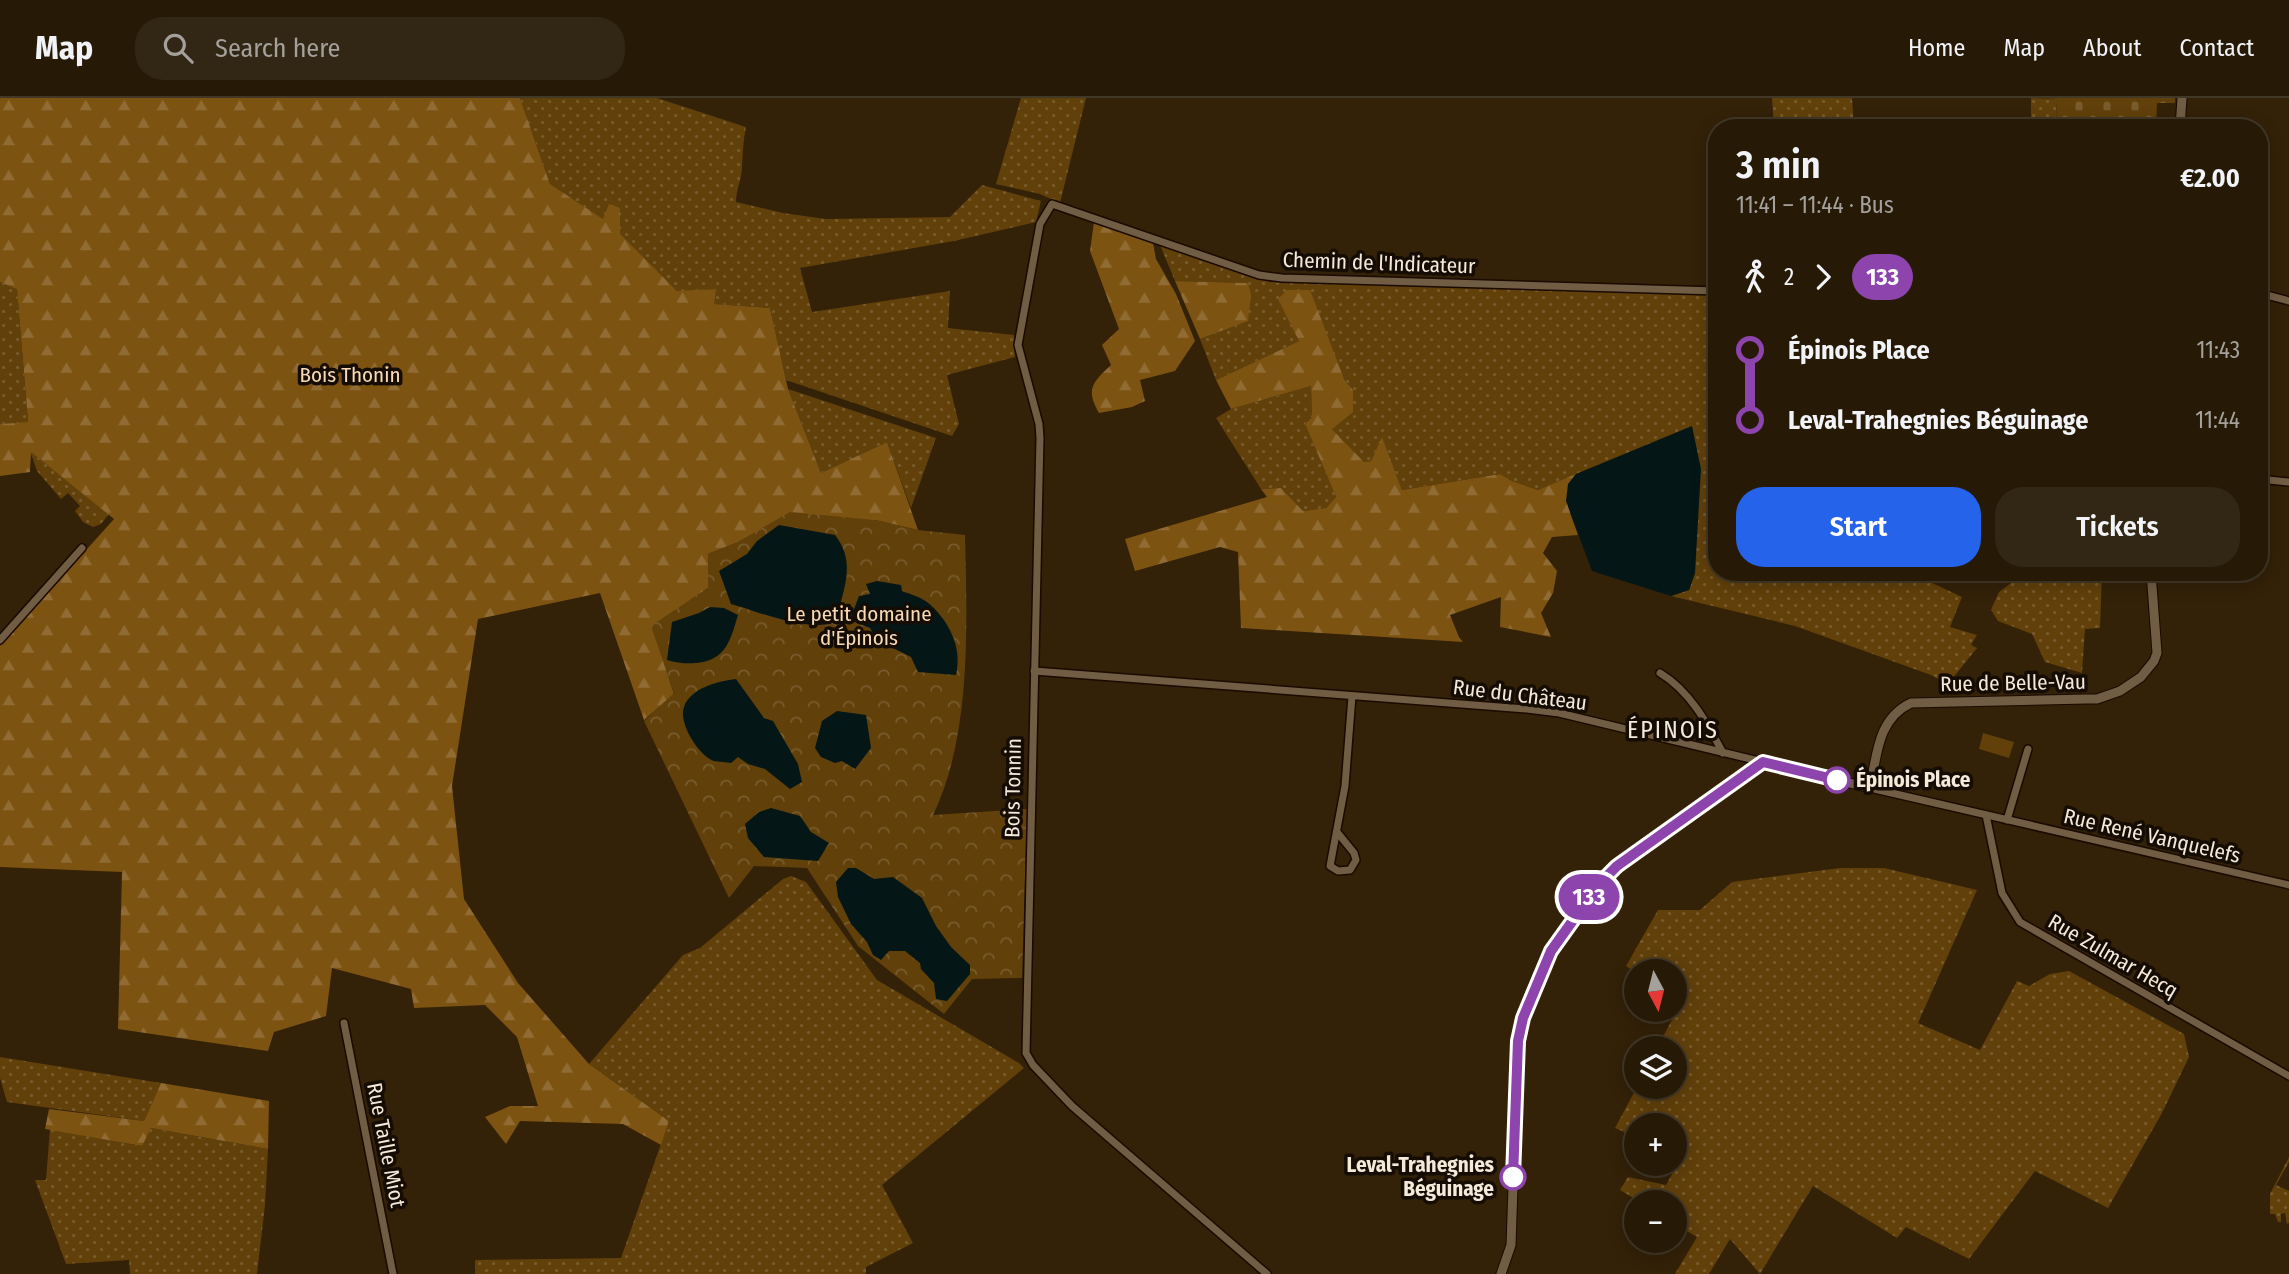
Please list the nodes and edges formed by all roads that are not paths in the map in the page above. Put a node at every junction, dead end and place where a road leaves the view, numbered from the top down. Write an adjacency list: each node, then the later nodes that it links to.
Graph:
1 (2182, 98): 2 (street)
2 (2181, 119)
3 (1052, 204): 4 (street, Chemin de l'Indicateur); 12 (street, Bois Tonnin)
4 (1708, 291)
5 (2268, 295): 6 (street)
6 (2289, 301)
7 (2268, 480): 8 (street)
8 (2289, 482)
9 (82, 548): 11 (street)
10 (2152, 581): 18 (street, Rue de Belle-Vau)
11 (0, 640)
12 (1034, 671): 14 (street, Rue du Château); 26 (street, Bois Tonnin)
13 (1660, 673): 16 (street)
14 (1352, 696): 16 (street, Rue du Château); 21 (street)
15 (2028, 749): 20 (street)
16 (1723, 753): 17 (street, Rue du Château)
17 (1763, 762): 18 (street); 27 (street)
18 (1870, 788): 19 (street, Rue René Vanquelefs)
19 (1986, 815): 20 (street, Rue René Vanquelefs); 24 (street, Rue Zulmar Hecq)
20 (2007, 820): 22 (street, Rue René Vanquelefs)
21 (1336, 832): 21 (street)
22 (2289, 885)
23 (344, 1023): 25 (street, Rue Taille Miot)
24 (2289, 1076)
25 (393, 1274)
26 (1266, 1274)
27 (1501, 1274)

